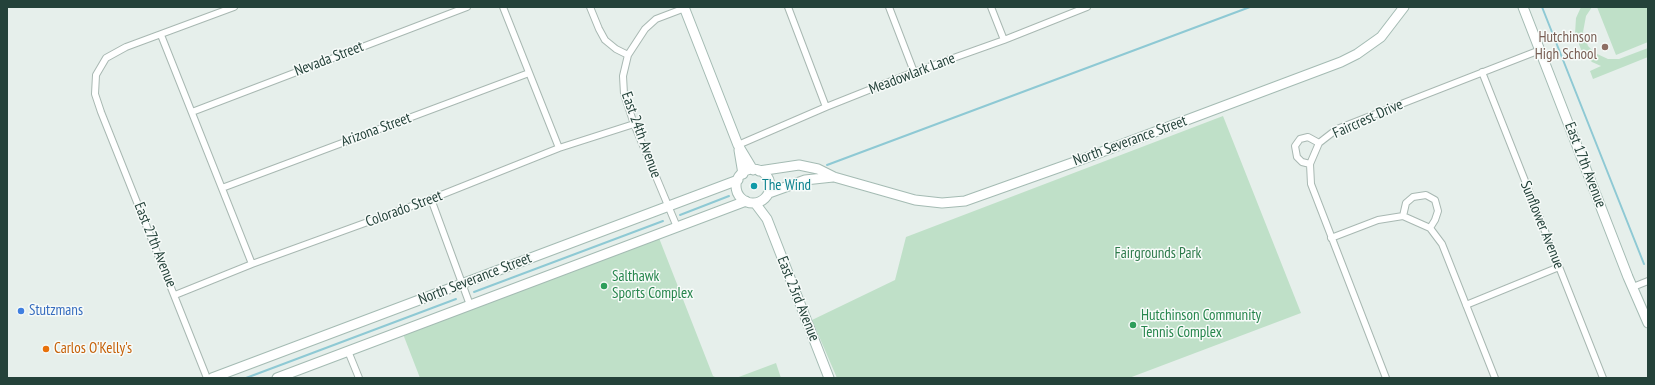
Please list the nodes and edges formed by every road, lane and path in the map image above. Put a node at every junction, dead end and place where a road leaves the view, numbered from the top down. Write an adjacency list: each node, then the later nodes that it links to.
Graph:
1 (234, 7): 12 (street, East 27th Avenue)
2 (467, 7): 20 (street, Nevada Street)
3 (504, 7): 18 (street)
4 (590, 7): 15 (street)
5 (684, 7): 15 (street); 23 (street)
6 (788, 7): 19 (street)
7 (889, 7): 16 (street)
8 (991, 7): 13 (street)
9 (1087, 7): 13 (street, Meadowlark Lane)
10 (1404, 7): 28 (street, North Severance Street)
11 (1523, 7): 14 (street, East 17th Avenue)
12 (161, 35): 20 (street); 44 (street, East 27th Avenue)
13 (1004, 40): 16 (street, Meadowlark Lane)
14 (1540, 50): 17 (street, Faircrest Drive); 43 (street, East 17th Avenue)
15 (628, 55): 21 (street, East 24th Avenue)
16 (914, 72): 19 (street, Meadowlark Lane)
17 (1482, 72): 22 (street, Faircrest Drive); 40 (street, Sunflower Avenue)
18 (529, 73): 24 (street); 29 (street, Arizona Street)
19 (826, 106): 23 (street, Meadowlark Lane)
20 (192, 112): 29 (street)
21 (634, 124): 24 (street, Colorado Street); 33 (street, East 24th Avenue)
22 (1319, 143): 25 (street, Faircrest Drive); 25 (street)
23 (738, 145): 26 (street); 27 (street)
24 (559, 148): 31 (street, Colorado Street)
25 (1310, 164): 38 (street, Faircrest Drive)
26 (756, 170): 27 (street); 28 (street, North Severance Street); 30 (street)
27 (740, 177): 32 (street); 33 (street, North Severance Street)
28 (834, 177): 30 (street, North Severance Street)
29 (222, 188): 39 (street)
30 (768, 194): 32 (street); 35 (street, East 23rd Avenue)
31 (431, 200): 39 (street, Colorado Street); 42 (street)
32 (750, 202): 35 (street, East 23rd Avenue); 36 (street, North Severance Street)
33 (669, 207): 36 (street, East 24th Avenue); 42 (street, North Severance Street)
34 (1403, 216): 37 (street); 37 (street); 38 (street)
35 (767, 219): 53 (street, East 23rd Avenue)
36 (677, 227): 45 (street, North Severance Street)
37 (1430, 228): 46 (street)
38 (1331, 238): 54 (street, Faircrest Drive)
39 (252, 264): 44 (street, Colorado Street)
40 (1559, 267): 46 (street); 56 (street, Sunflower Avenue)
41 (1646, 282): 43 (street)
42 (462, 284): 45 (street); 50 (street, North Severance Street)
43 (1633, 287): 47 (street, East 17th Avenue)
44 (175, 295): 49 (street, East 27th Avenue)
45 (470, 305): 48 (street, North Severance Street)
46 (1466, 305): 55 (street)
47 (1648, 323)
48 (348, 351): 51 (street, North Severance Street); 52 (street)
49 (207, 378)
50 (212, 378)
51 (277, 378)
52 (359, 378)
53 (829, 378)
54 (1386, 378)
55 (1495, 378)
56 (1603, 378)

